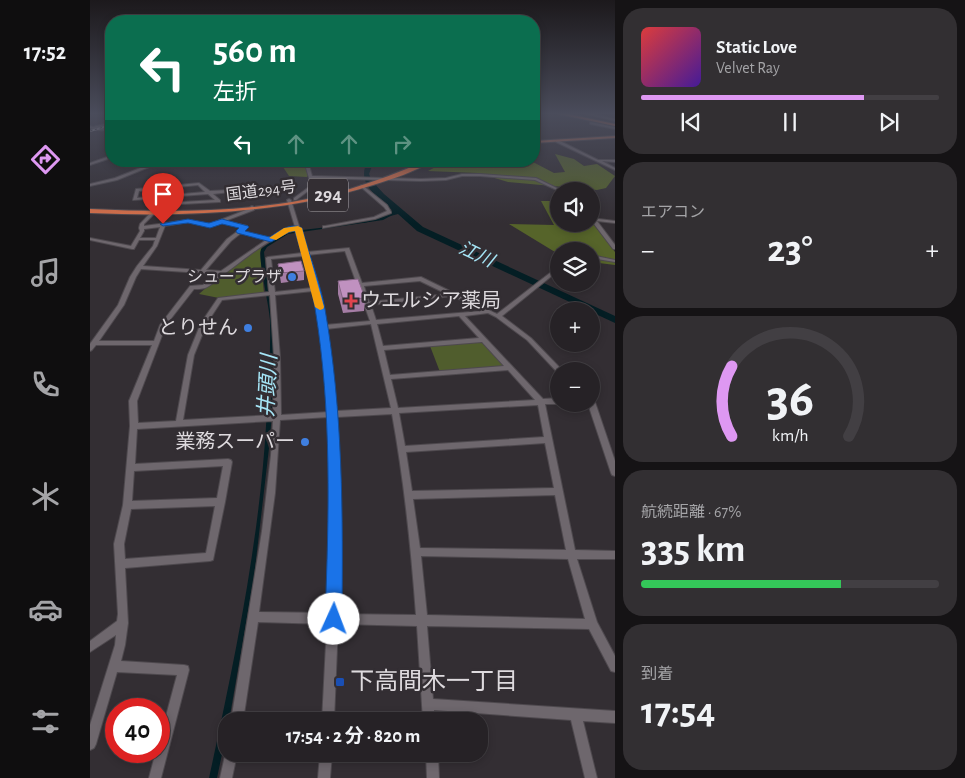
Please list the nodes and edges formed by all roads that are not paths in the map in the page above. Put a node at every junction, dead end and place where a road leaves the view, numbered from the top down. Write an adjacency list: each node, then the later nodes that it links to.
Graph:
1 (575, 150): 2 (street)
2 (592, 159): 4 (street); 12 (street)
3 (105, 160): 5 (street)
4 (615, 161)
5 (99, 162): 6 (street); 11 (street)
6 (90, 164)
7 (147, 167): 18 (street)
8 (308, 167): 13 (street)
9 (409, 167): 14 (highway, 国道294号 / 294)
10 (416, 167): 15 (highway, 国道294号 / 294)
11 (90, 169)
12 (615, 169)
13 (311, 177): 17 (street); 23 (street)
14 (380, 179): 15 (street); 16 (highway, 国道294号 / 294)
15 (388, 179): 16 (highway, 国道294号 / 294); 19 (street)
16 (373, 181): 17 (highway, 国道294号 / 294)
17 (363, 184): 23 (highway, 国道294号 / 294); 32 (street)
18 (90, 185)
19 (550, 186)
20 (230, 191): 21 (street)
21 (209, 193): 22 (street); 22 (street); 24 (street)
22 (166, 196): 24 (street)
23 (291, 200): 25 (highway, 国道294号 / 294); 27 (highway, 国道294号 / 294); 35 (street)
24 (162, 204): 27 (street)
25 (252, 208): 27 (highway, 国道294号 / 294); 29 (street)
26 (90, 210): 27 (highway, 国道294号 / 294)
27 (155, 212): 33 (street)
28 (600, 220): 30 (street)
29 (222, 222): 31 (street); 36 (street)
30 (615, 222)
31 (163, 224): 33 (street); 38 (street)
32 (325, 227)
33 (141, 228): 39 (street)
34 (600, 228): 41 (street)
35 (299, 230): 40 (street); 42 (street)
36 (239, 231): 40 (street); 46 (street)
37 (90, 238): 39 (street)
38 (158, 239): 39 (street); 45 (street)
39 (138, 240)
40 (271, 240): 47 (street)
41 (615, 248)
42 (306, 254): 49 (street); 50 (street); 51 (street)
43 (600, 258): 44 (street)
44 (615, 261)
45 (139, 267): 46 (street); 60 (street)
46 (202, 272): 47 (street)
47 (222, 273): 61 (street)
48 (550, 274): 56 (street)
49 (360, 285): 52 (street); 53 (street)
50 (315, 289): 51 (street); 58 (street)
51 (272, 294): 71 (street); 72 (street)
52 (452, 295): 53 (street); 54 (street)
53 (367, 304): 57 (street)
54 (487, 312): 55 (street); 56 (street)
55 (461, 315): 57 (street); 59 (street)
56 (498, 316): 63 (street)
57 (373, 323): 58 (street); 62 (street)
58 (323, 327): 70 (street)
59 (484, 340): 62 (street); 64 (street)
60 (93, 342): 61 (street)
61 (155, 344): 73 (street)
62 (381, 348): 65 (street)
63 (551, 362)
64 (510, 368): 65 (street); 67 (street)
65 (388, 377): 68 (street)
66 (550, 401): 67 (street)
67 (541, 402): 68 (street); 74 (street)
68 (394, 410): 70 (street); 75 (street)
69 (594, 412): 77 (street)
70 (333, 413): 71 (street); 87 (street)
71 (277, 417): 72 (street); 86 (street)
72 (179, 423): 73 (street)
73 (134, 426): 76 (street)
74 (549, 440): 75 (street); 78 (street)
75 (401, 449): 79 (street)
76 (130, 468): 80 (street); 81 (street)
77 (615, 473)
78 (559, 491): 79 (street); 83 (street)
79 (408, 496): 82 (street)
80 (220, 502): 81 (street); 85 (street)
81 (127, 506): 85 (street)
82 (415, 552): 83 (street); 88 (street)
83 (571, 554): 84 (street); 90 (street)
84 (615, 555)
85 (120, 564): 89 (street)
86 (253, 617): 87 (street); 95 (street)
87 (334, 619): 88 (street); 96 (street)
88 (422, 620): 90 (street); 94 (street)
89 (122, 623): 91 (street); 92 (street)
90 (592, 624): 93 (street)
91 (90, 647)
92 (115, 666): 100 (street); 104 (street)
93 (615, 667)
94 (428, 704): 97 (street); 98 (street)
95 (237, 712)
96 (329, 712)
97 (429, 712)
98 (576, 714): 99 (street); 108 (street)
99 (615, 717)
100 (90, 744)
101 (229, 762): 105 (street)
102 (325, 762): 106 (street)
103 (432, 762): 107 (street)
104 (155, 778)
105 (226, 778)
106 (324, 778)
107 (433, 778)
108 (592, 778)

